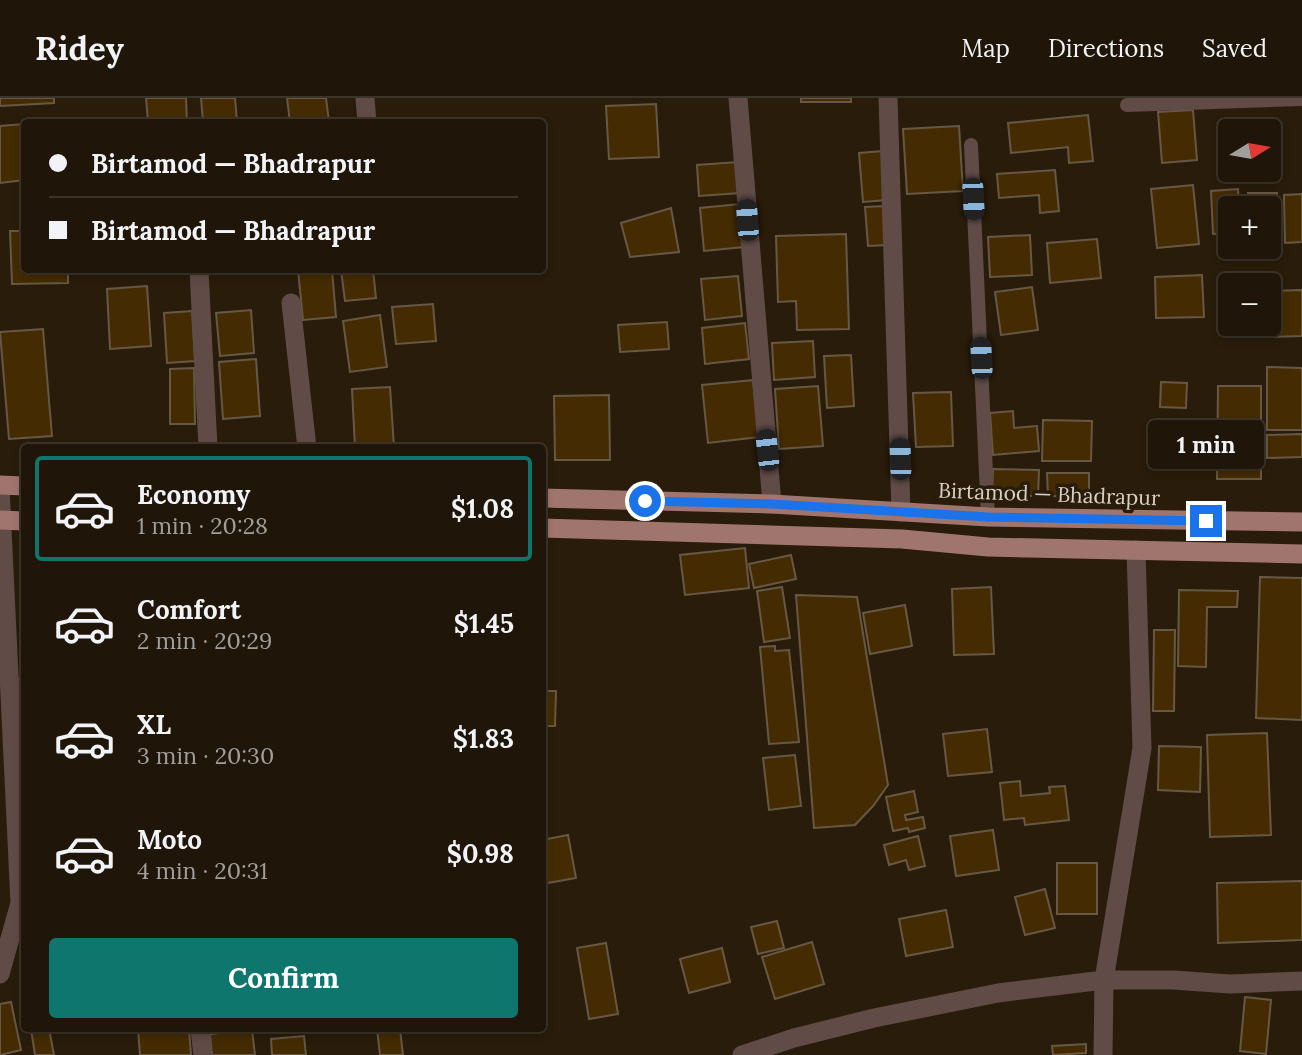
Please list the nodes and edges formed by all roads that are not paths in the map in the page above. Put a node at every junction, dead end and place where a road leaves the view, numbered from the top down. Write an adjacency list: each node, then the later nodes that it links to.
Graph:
1 (365, 98): 6 (street)
2 (738, 98): 15 (street)
3 (888, 98): 16 (street)
4 (1302, 99): 5 (lane)
5 (1127, 105)
6 (367, 119)
7 (971, 145): 17 (lane)
8 (199, 273): 10 (street)
9 (291, 303): 11 (street)
10 (208, 444)
11 (307, 444)
12 (0, 486): 13 (main road); 18 (street)
13 (21, 486)
14 (546, 498): 15 (main road, Birtamod — Bhadrapur)
15 (772, 504): 16 (main road, Birtamod — Bhadrapur)
16 (901, 512): 17 (main road, Birtamod — Bhadrapur)
17 (988, 517): 20 (main road, Birtamod — Bhadrapur)
18 (1, 521): 19 (main road); 24 (street)
19 (21, 521)
20 (1302, 522)
21 (546, 528): 22 (main road)
22 (1136, 550): 23 (main road); 25 (street)
23 (1302, 554)
24 (0, 974)
25 (1104, 980): 26 (street); 28 (street); 31 (street)
26 (1302, 981)
27 (200, 1032): 29 (street)
28 (796, 1047): 30 (street)
29 (203, 1055)
30 (742, 1055)
31 (1103, 1055)

